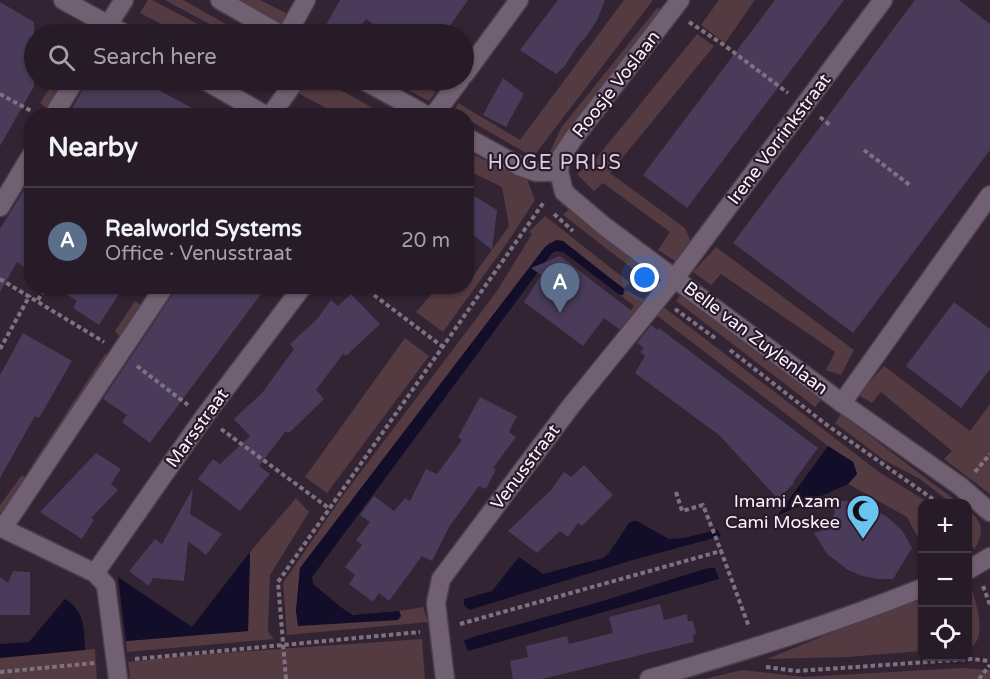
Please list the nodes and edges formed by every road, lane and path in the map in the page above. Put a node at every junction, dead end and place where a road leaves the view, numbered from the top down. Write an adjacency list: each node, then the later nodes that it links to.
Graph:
1 (63, 0): 8 (street)
2 (124, 0): 9 (street)
3 (220, 0): 10 (street)
4 (306, 0): 11 (street)
5 (519, 0): 13 (street)
6 (681, 0): 31 (street, Roosje Voslaan)
7 (883, 0): 20 (street, Irene Vorrinkstraat)
8 (97, 24)
9 (109, 24)
10 (262, 24)
11 (293, 24)
12 (702, 31): 20 (path)
13 (474, 61)
14 (69, 90): 22 (street)
15 (222, 90): 23 (street)
16 (288, 90): 24 (street)
17 (381, 90): 25 (street)
18 (452, 90): 26 (street)
19 (0, 94): 21 (path)
20 (804, 105): 27 (path); 36 (street, Irene Vorrinkstraat)
21 (25, 108)
22 (58, 108)
23 (255, 108)
24 (275, 108)
25 (414, 108)
26 (439, 108)
27 (831, 126)
28 (474, 141): 31 (street)
29 (864, 150): 32 (path)
30 (24, 167): 35 (street)
31 (558, 171): 36 (street, Belle van Zuylenlaan)
32 (911, 186)
33 (990, 195): 48 (street)
34 (544, 202): 45 (path)
35 (0, 207)
36 (675, 278): 48 (street, Belle van Zuylenlaan); 59 (street, Venusstraat)
37 (0, 279): 38 (path)
38 (24, 292)
39 (41, 294): 44 (path)
40 (160, 294): 47 (street)
41 (297, 294): 49 (street, Marsstraat)
42 (372, 294): 45 (path)
43 (30, 295): 44 (path); 46 (path)
44 (38, 300): 47 (path)
45 (443, 347): 51 (path)
46 (0, 349)
47 (121, 353): 49 (path); 53 (street)
48 (842, 403): 52 (street, Belle van Zuylenlaan)
49 (204, 417): 51 (path); 57 (street, Marsstraat)
50 (676, 492): 54 (path)
51 (330, 509): 60 (path)
52 (990, 512)
53 (1, 528): 57 (street)
54 (721, 551): 59 (path); 61 (path)
55 (990, 557): 56 (street)
56 (972, 568)
57 (95, 573): 64 (street)
58 (918, 590): 61 (street)
59 (440, 630): 60 (path); 67 (street, Venusstraat)
60 (283, 645): 64 (path); 66 (path)
61 (756, 647): 68 (street)
62 (990, 663): 63 (path); 69 (path)
63 (760, 666)
64 (117, 670): 65 (path)
65 (0, 672)
66 (286, 679)
67 (445, 679)
68 (649, 679)
69 (979, 679)

